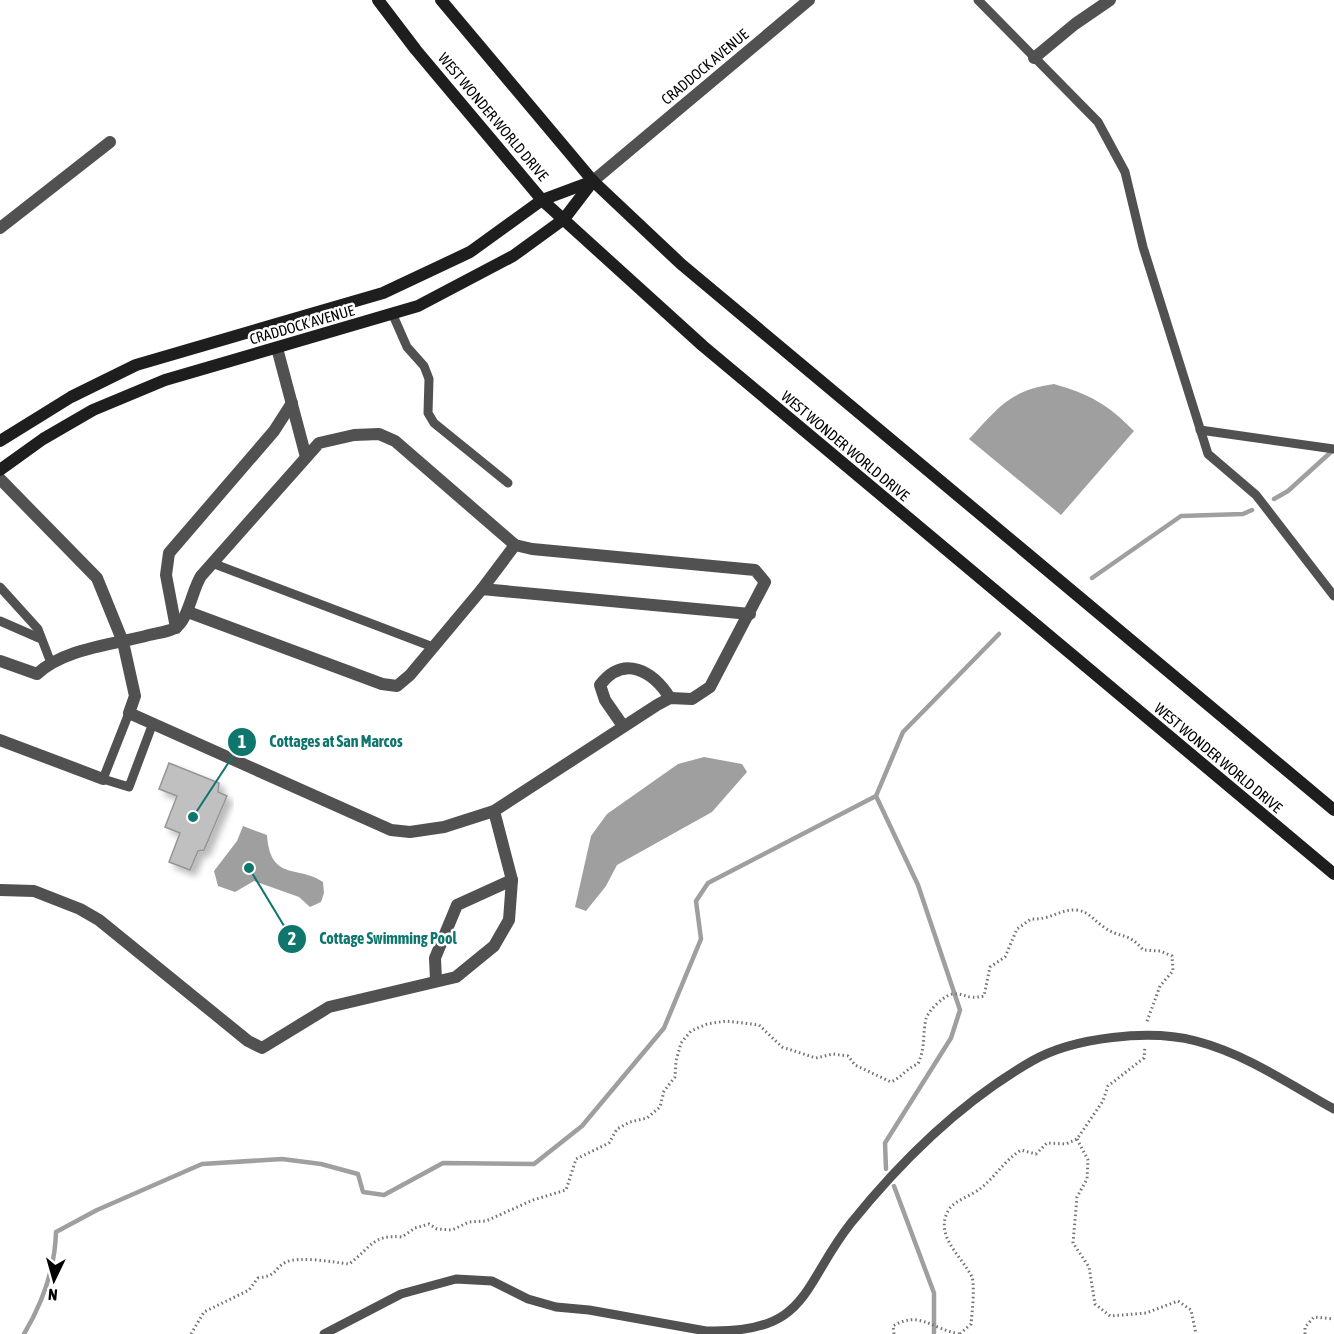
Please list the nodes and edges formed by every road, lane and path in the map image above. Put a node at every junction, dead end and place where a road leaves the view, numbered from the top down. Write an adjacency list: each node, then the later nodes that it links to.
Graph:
1 (378, 0): 9 (main road, WEST WONDER WORLD DRIVE)
2 (441, 0): 8 (main road)
3 (809, 0): 8 (street, CRADDOCK AVENUE)
4 (978, 0): 6 (lane)
5 (1110, 0): 6 (street)
6 (1034, 58): 15 (lane)
7 (110, 142): 11 (street)
8 (593, 181): 9 (main road, CRADDOCK AVENUE); 10 (main road, CRADDOCK AVENUE); 42 (main road)
9 (542, 200): 10 (main road, WEST WONDER WORLD DRIVE); 16 (main road, CRADDOCK AVENUE)
10 (564, 219): 12 (main road, CRADDOCK AVENUE); 44 (main road, WEST WONDER WORLD DRIVE)
11 (0, 228)
12 (392, 313): 13 (main road, CRADDOCK AVENUE); 21 (lane)
13 (277, 348): 14 (street); 19 (main road, CRADDOCK AVENUE)
14 (292, 403): 18 (street); 30 (street)
15 (1200, 430): 17 (lane); 26 (lane)
16 (0, 441)
17 (1334, 449)
18 (306, 457): 22 (street); 23 (street)
19 (0, 470)
20 (0, 479): 32 (street)
21 (508, 483)
22 (515, 545): 25 (street); 28 (street)
23 (212, 563): 27 (street); 33 (lane)
24 (0, 587): 31 (lane)
25 (482, 589): 28 (street); 33 (street)
26 (1334, 596)
27 (188, 612): 30 (street); 33 (street)
28 (750, 615): 36 (street)
29 (0, 621): 31 (lane)
30 (176, 628): 32 (street)
31 (39, 638): 35 (lane)
32 (123, 642): 35 (street); 37 (street)
33 (433, 647)
34 (0, 661): 35 (street)
35 (51, 663)
36 (670, 699): 39 (street); 39 (street)
37 (129, 713): 38 (street); 41 (lane)
38 (153, 723): 41 (lane); 43 (street)
39 (623, 726): 43 (street)
40 (0, 740): 41 (street)
41 (103, 779)
42 (1334, 810)
43 (494, 811): 45 (street)
44 (1334, 874)
45 (512, 880): 47 (street); 47 (street)
46 (0, 890): 47 (street)
47 (436, 980)
48 (1145, 1036): 49 (lane); 50 (path); 52 (path); 53 (lane)
49 (1334, 1109)
50 (1077, 1139): 55 (path); 56 (path)
51 (1334, 1319): 57 (path)
52 (191, 1334)
53 (324, 1334)
54 (894, 1334): 55 (path)
55 (960, 1334)
56 (1196, 1334)
57 (1305, 1334)

